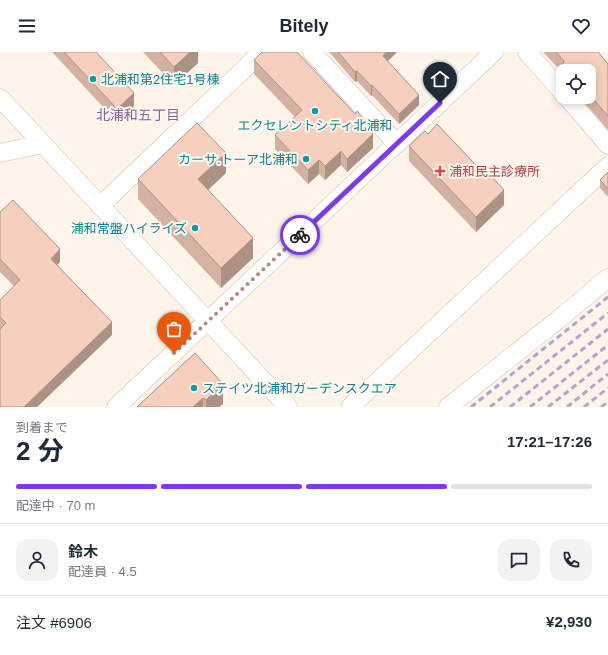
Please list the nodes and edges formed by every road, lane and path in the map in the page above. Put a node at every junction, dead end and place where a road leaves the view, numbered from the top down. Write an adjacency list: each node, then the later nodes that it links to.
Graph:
1 (262, 52): 13 (street)
2 (312, 52): 9 (street)
3 (494, 52): 9 (street)
4 (528, 52): 5 (street)
5 (556, 85)
6 (0, 98): 8 (street)
7 (573, 104): 10 (street)
8 (43, 144): 11 (street); 13 (street)
9 (397, 144): 15 (street)
10 (608, 145)
11 (0, 153)
12 (608, 166): 18 (street)
13 (100, 206): 15 (street)
14 (608, 278): 19 (street)
15 (208, 321): 16 (street); 17 (street)
16 (116, 407)
17 (288, 407)
18 (350, 407)
19 (448, 407)

